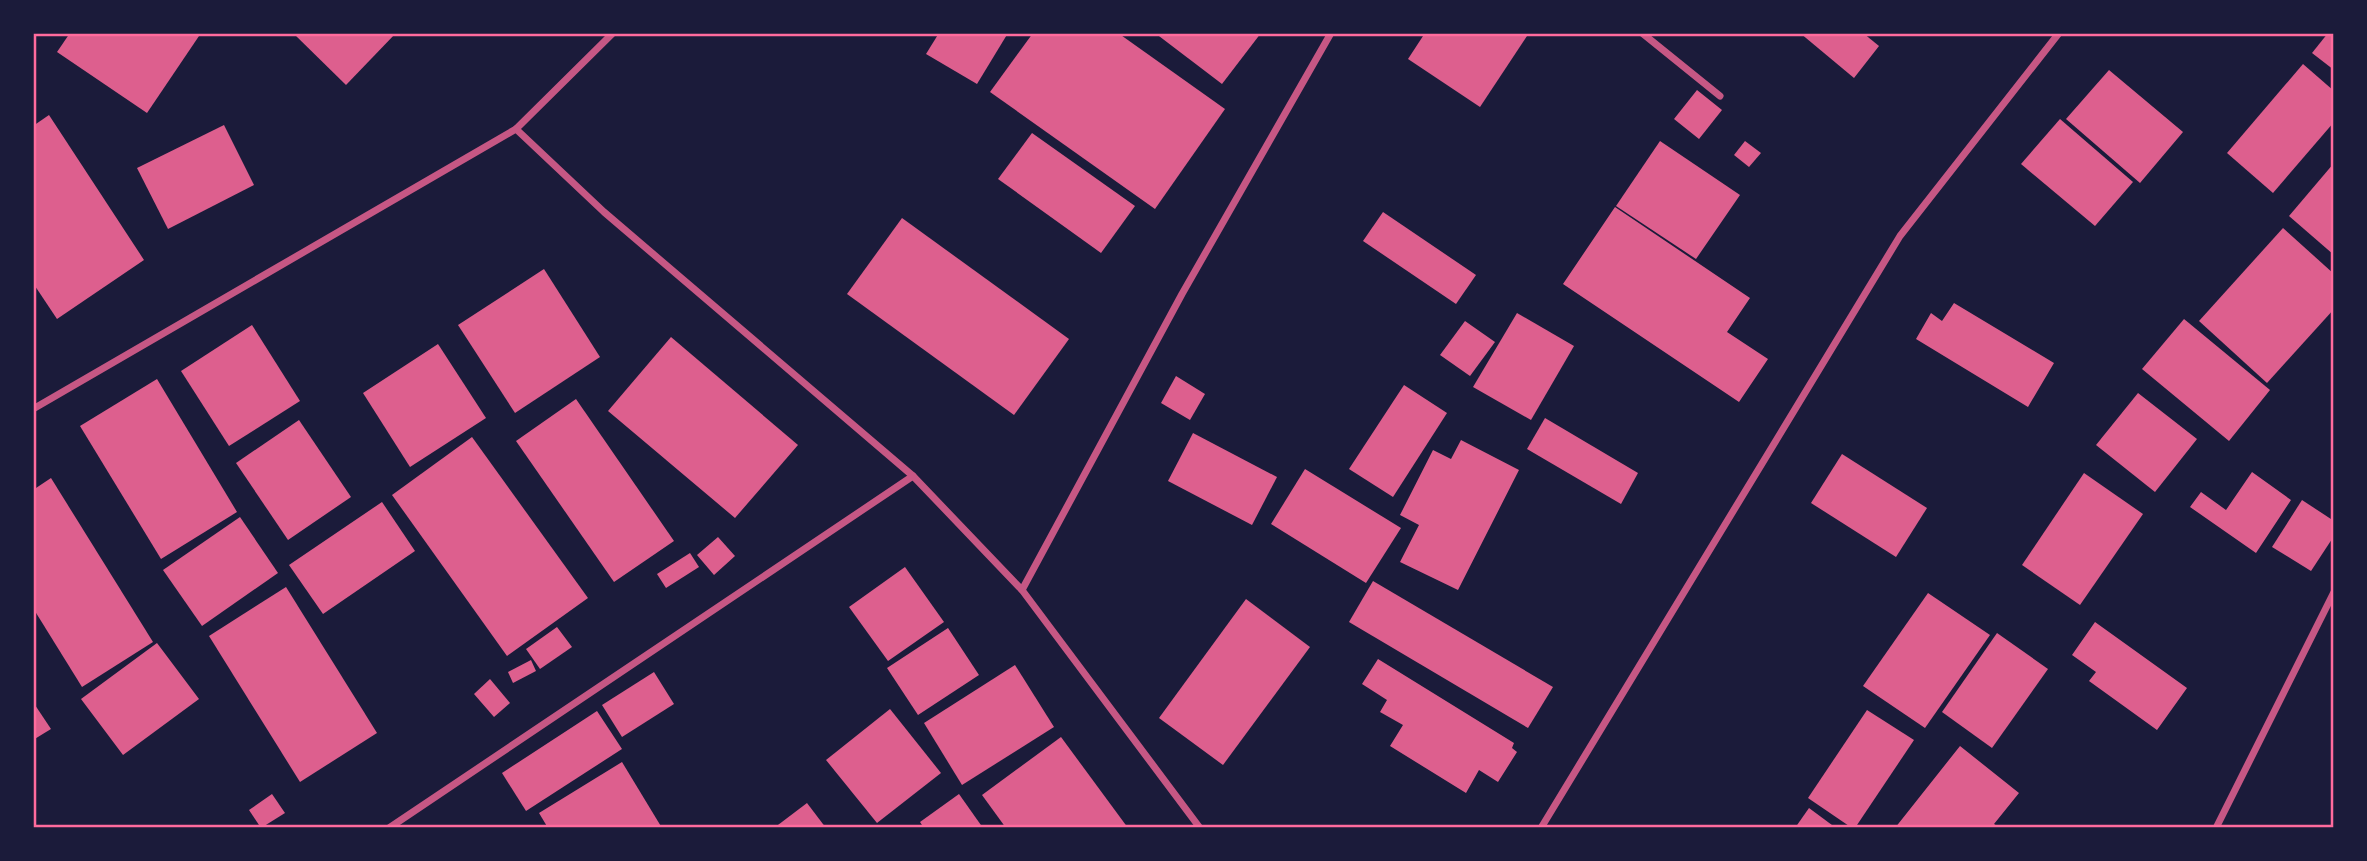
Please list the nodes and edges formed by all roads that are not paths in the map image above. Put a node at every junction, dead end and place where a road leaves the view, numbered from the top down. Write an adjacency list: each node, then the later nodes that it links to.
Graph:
1 (613, 33): 6 (street)
2 (1331, 33): 9 (street)
3 (1642, 33): 5 (street)
4 (2059, 33): 13 (street)
5 (1720, 96)
6 (516, 129): 7 (street); 8 (street)
7 (33, 409)
8 (913, 476): 9 (street); 11 (street)
9 (1022, 590): 12 (street)
10 (2334, 592): 14 (street)
11 (389, 828)
12 (1200, 828)
13 (1541, 828)
14 (2216, 828)

